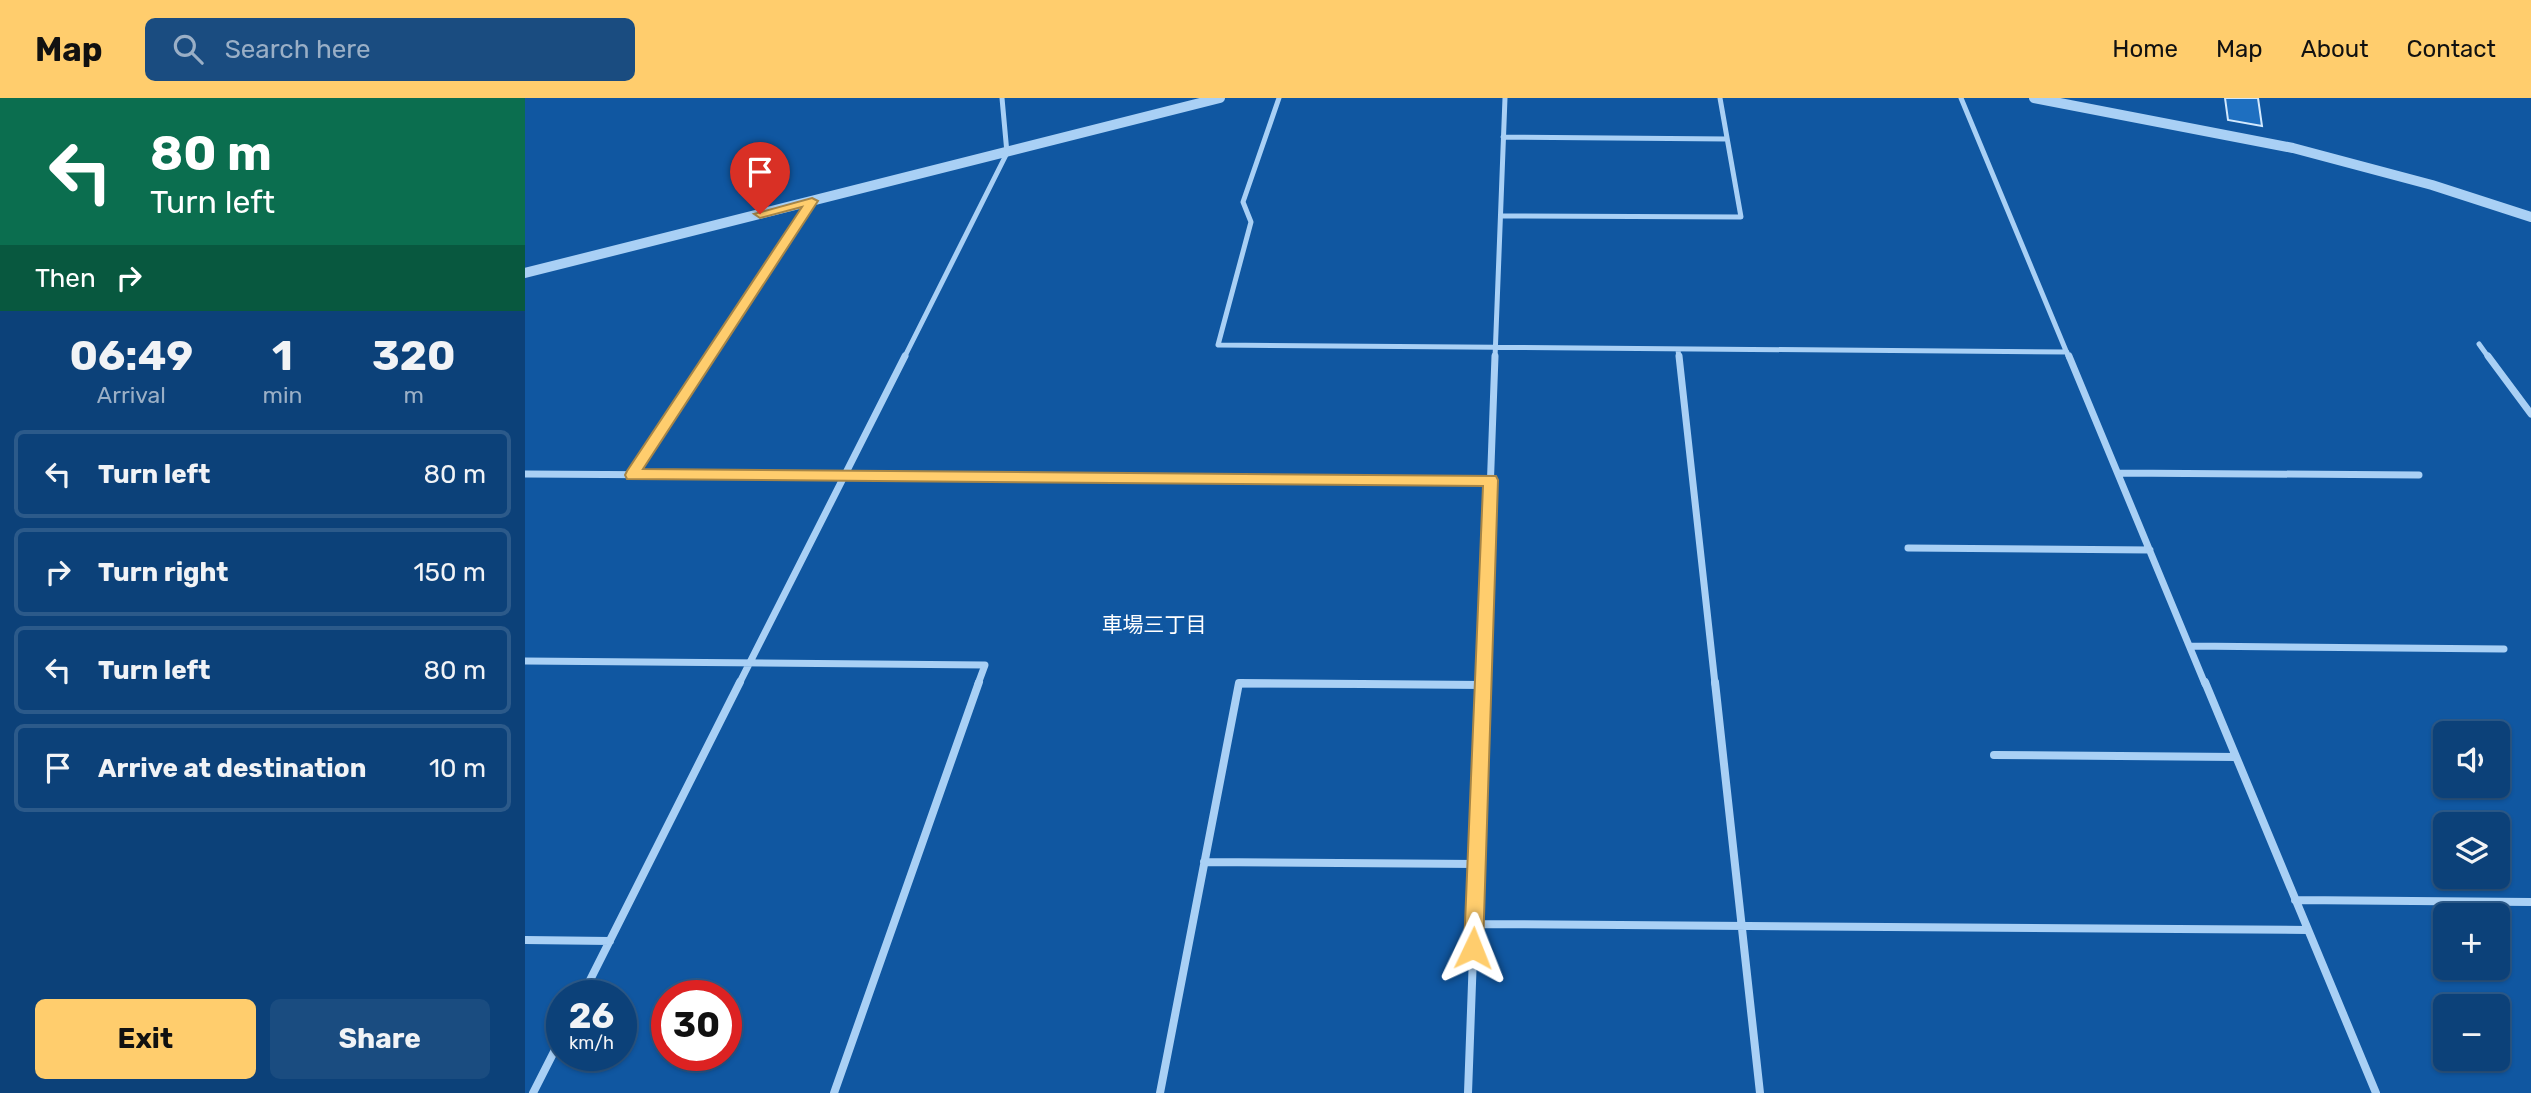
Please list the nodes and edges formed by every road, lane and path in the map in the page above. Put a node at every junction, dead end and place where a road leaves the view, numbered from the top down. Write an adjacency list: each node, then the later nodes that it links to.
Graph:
1 (1002, 98): 10 (street)
2 (1220, 98): 10 (street)
3 (1279, 98): 16 (street)
4 (1505, 98): 8 (street)
5 (1720, 98): 9 (street)
6 (1961, 98): 18 (street)
7 (2034, 98): 13 (street)
8 (1503, 137): 9 (street); 12 (street)
9 (1727, 139): 12 (street)
10 (1007, 153): 11 (street); 24 (street)
11 (812, 201): 14 (street); 22 (street)
12 (1501, 216): 16 (street)
13 (2531, 217)
14 (525, 273)
15 (2479, 344): 19 (street)
16 (1496, 348): 17 (street); 25 (street)
17 (1678, 350): 18 (street); 40 (street)
18 (2067, 352): 20 (street)
19 (2531, 414)
20 (2118, 473): 23 (street); 27 (street)
21 (525, 474): 22 (street)
22 (632, 475): 24 (street)
23 (2419, 475)
24 (845, 476): 25 (street); 31 (street)
25 (1490, 480): 32 (street)
26 (1908, 548): 27 (street)
27 (2150, 550): 28 (street)
28 (2190, 646): 29 (street); 34 (street)
29 (2504, 649)
30 (525, 661): 31 (street)
31 (750, 663): 43 (street); 47 (street)
32 (1483, 685): 35 (street); 36 (street)
33 (1994, 755): 34 (street)
34 (2236, 757): 37 (street)
35 (1204, 862): 36 (street); 48 (street)
36 (1477, 864): 39 (street)
37 (2295, 900): 38 (street); 41 (street)
38 (2531, 902)
39 (1474, 923): 40 (street); 49 (street)
40 (1741, 925): 41 (street); 50 (street)
41 (2308, 930): 51 (street)
42 (525, 940): 43 (street)
43 (610, 941): 44 (street)
44 (590, 980)
45 (546, 1067): 46 (street)
46 (533, 1093)
47 (834, 1093)
48 (1160, 1093)
49 (1468, 1093)
50 (1760, 1093)
51 (2376, 1093)

